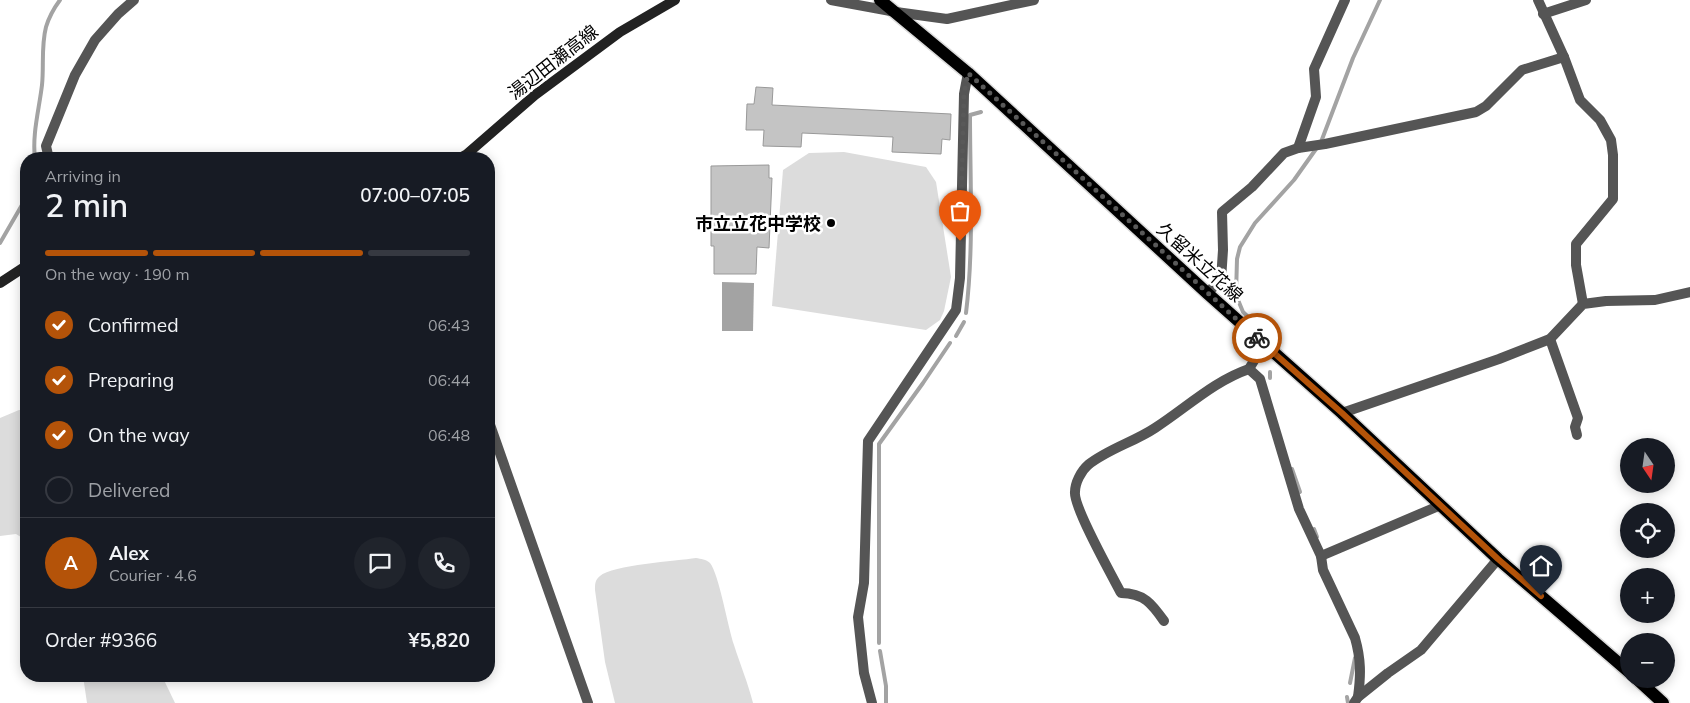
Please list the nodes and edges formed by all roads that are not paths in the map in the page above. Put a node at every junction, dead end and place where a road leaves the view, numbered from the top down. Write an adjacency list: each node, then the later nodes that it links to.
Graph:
1 (134, 0): 14 (street)
2 (675, 0): 15 (main road, 湯辺田瀬高線)
3 (831, 0): 9 (street)
4 (880, 0): 9 (main road, 久留米立花線)
5 (1034, 0): 9 (street)
6 (1345, 0): 13 (street)
7 (1538, 0): 10 (street)
8 (1586, 0): 10 (street)
9 (896, 12): 12 (main road, 久留米立花線)
10 (1543, 14): 11 (street)
11 (1564, 58): 13 (street); 20 (street)
12 (968, 73): 19 (main road, 久留米立花線); 35 (street)
13 (1298, 148): 19 (street)
14 (47, 152)
15 (468, 152)
16 (20, 270): 17 (main road)
17 (0, 283)
18 (1690, 292): 20 (street)
19 (1207, 293): 22 (main road, 久留米立花線)
20 (1583, 304): 21 (street)
21 (1550, 339): 24 (street); 25 (street)
22 (1264, 344): 23 (street); 24 (main road, 久留米立花線)
23 (1249, 369): 28 (street); 30 (street)
24 (1342, 413): 27 (main road, 久留米立花線)
25 (1577, 434)
26 (495, 439): 34 (street)
27 (1440, 505): 28 (street); 29 (main road, 久留米立花線)
28 (1321, 556): 33 (street)
29 (1498, 559): 31 (main road, 久留米立花線); 33 (street)
30 (1164, 621)
31 (1620, 664)
32 (1648, 688): 36 (main road)
33 (1356, 700)
34 (588, 703)
35 (872, 703)
36 (1663, 703)

